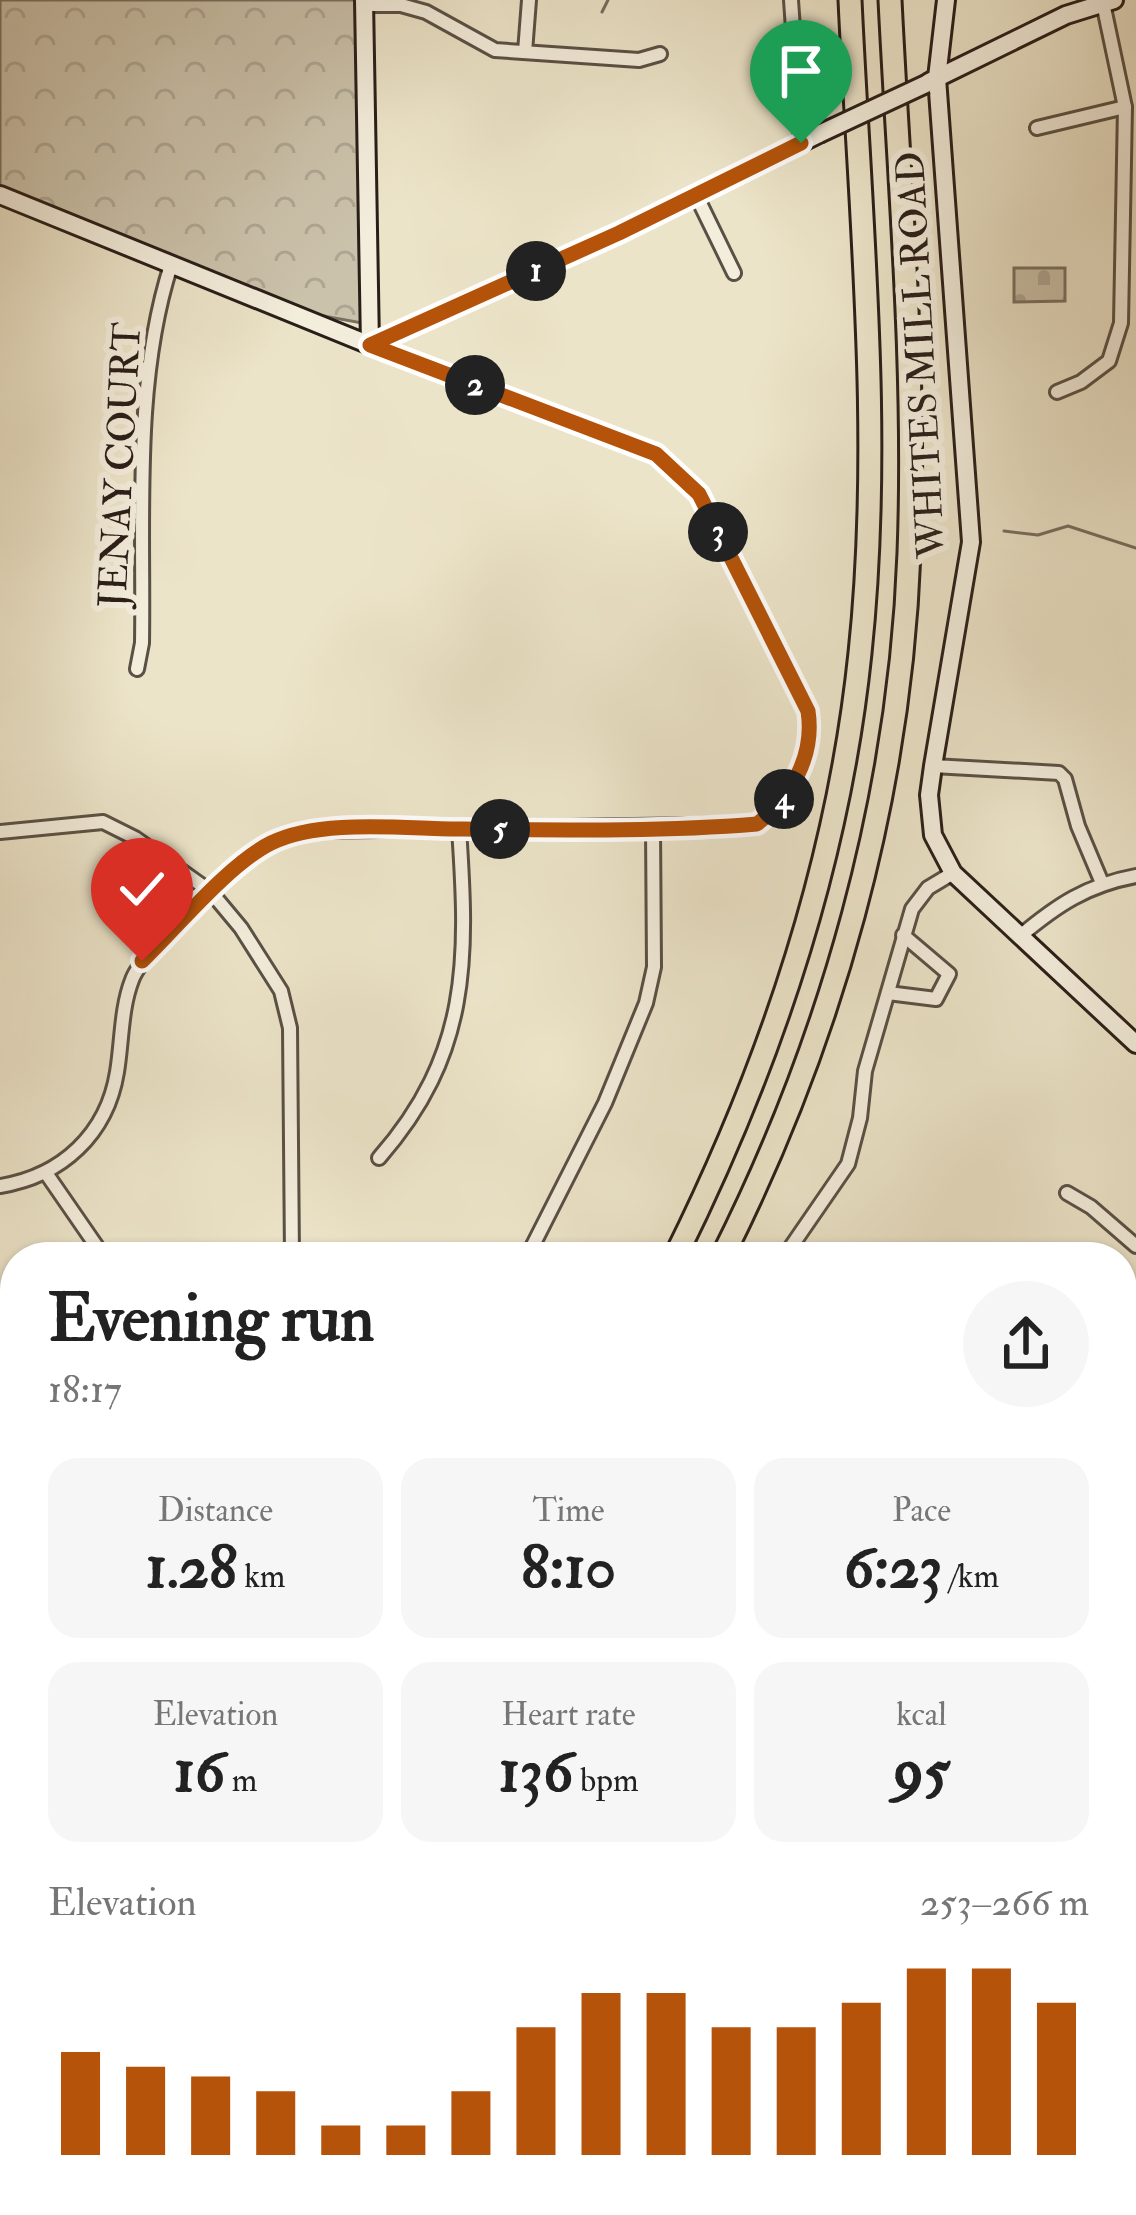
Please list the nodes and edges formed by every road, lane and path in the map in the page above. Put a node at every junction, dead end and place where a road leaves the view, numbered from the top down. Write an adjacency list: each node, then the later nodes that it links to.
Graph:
1 (529, 0): 8 (street)
2 (790, 0): 13 (street)
3 (850, 0): 40 (highway)
4 (890, 0): 41 (highway)
5 (946, 0): 10 (street, WHITES MILL ROAD)
6 (1109, 2): 10 (street); 11 (street)
7 (364, 3): 8 (street); 18 (street)
8 (525, 52): 9 (street)
9 (659, 54)
10 (931, 81): 13 (street, bridge); 21 (street, WHITES MILL ROAD)
11 (1124, 107): 12 (street); 19 (street)
12 (1037, 128)
13 (801, 143): 15 (street)
14 (0, 194): 16 (street)
15 (696, 195): 17 (street); 18 (street)
16 (171, 265): 18 (street); 20 (street, JENAY COURT)
17 (734, 272)
18 (370, 345): 22 (street)
19 (1057, 392)
20 (137, 669)
21 (933, 766): 25 (street, WHITES MILL ROAD); 27 (street)
22 (653, 827): 23 (street); 39 (street)
23 (459, 830): 28 (street); 33 (street)
24 (0, 832): 28 (street)
25 (952, 873): 29 (street); 30 (street, WHITES MILL ROAD)
26 (1136, 876): 27 (street)
27 (1102, 883): 30 (street)
28 (212, 892): 34 (street); 38 (street)
29 (903, 935): 31 (street); 31 (street)
30 (1019, 937): 32 (street, WHITES MILL ROAD)
31 (887, 993): 42 (street)
32 (1136, 1044)
33 (379, 1158)
34 (46, 1173): 35 (street); 37 (street)
35 (0, 1186)
36 (1067, 1193): 43 (street)
37 (94, 1242)
38 (292, 1242)
39 (535, 1242)
40 (682, 1242)
41 (729, 1242)
42 (794, 1242)
43 (1131, 1242)

